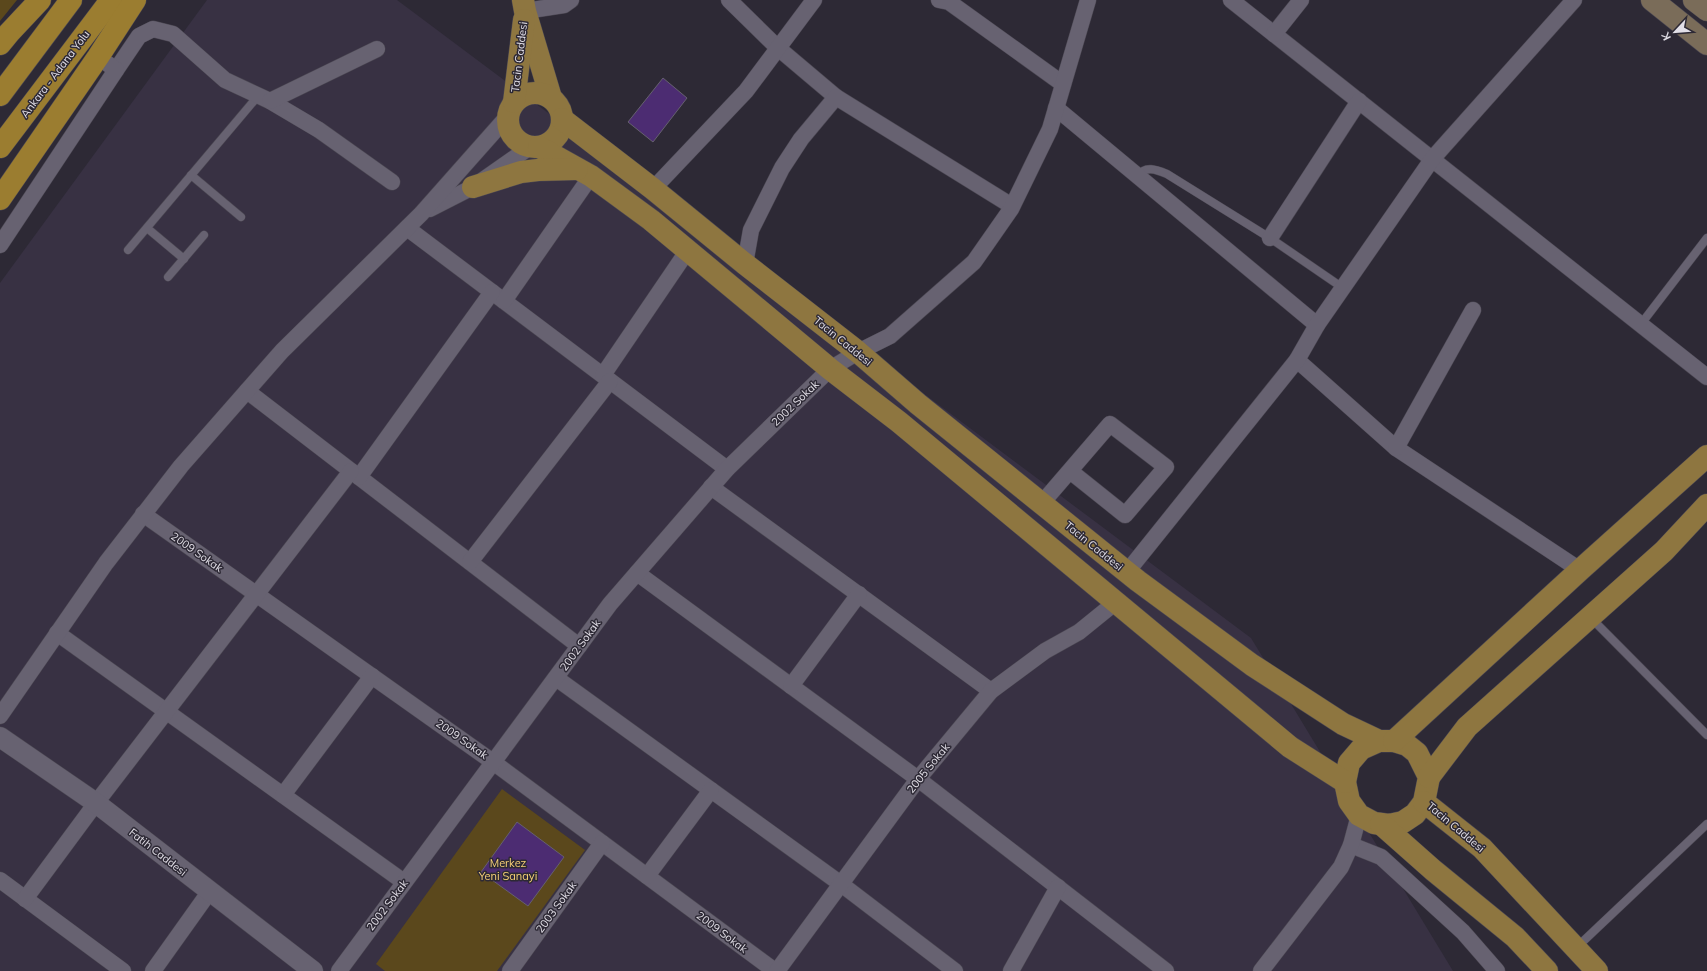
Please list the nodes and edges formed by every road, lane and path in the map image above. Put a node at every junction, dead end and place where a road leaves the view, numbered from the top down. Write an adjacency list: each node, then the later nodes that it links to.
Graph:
1 (40, 0): 18 (highway)
2 (71, 0): 25 (highway)
3 (111, 0): 33 (highway, Ankara - Adana Yolu)
4 (135, 0): 22 (highway)
5 (571, 0): 15 (street)
6 (729, 0): 20 (street)
7 (814, 0): 20 (street)
8 (939, 0): 24 (street)
9 (1088, 0): 24 (street, 2002 Sokak)
10 (1231, 0): 17 (street)
11 (1301, 0): 17 (street)
12 (1574, 0): 35 (street)
13 (1652, 0): 19 (main road)
14 (1694, 0): 16 (main road)
15 (524, 6): 27 (main road, Tacin Caddesi); 31 (main road, Tacin Caddesi)
16 (1707, 10)
17 (1274, 34): 29 (street)
18 (0, 44)
19 (1707, 44)
20 (778, 48): 26 (street); 41 (street)
21 (377, 50): 28 (street)
22 (98, 57): 23 (street); 42 (highway)
23 (116, 70): 28 (street); 51 (street)
24 (1063, 84): 30 (street, 2002 Sokak)
25 (0, 95)
26 (836, 97): 43 (street); 55 (street)
27 (551, 98): 31 (main road); 32 (main road)
28 (264, 99): 37 (lane); 39 (street)
29 (1359, 101): 35 (street); 49 (street)
30 (1056, 108): 38 (street); 43 (street, 2002 Sokak)
31 (511, 110): 34 (main road); 44 (street)
32 (562, 119): 34 (main road); 41 (main road, Tacin Caddesi)
33 (0, 147)
34 (534, 147): 36 (main road); 40 (street)
35 (1433, 158): 57 (street); 60 (street)
36 (585, 172): 40 (main road); 53 (main road); 58 (street)
37 (192, 175): 45 (lane); 46 (lane)
38 (1138, 176): 49 (lane); 61 (street)
39 (392, 182)
40 (473, 187): 44 (street)
41 (653, 189): 55 (main road, Tacin Caddesi)
42 (0, 199)
43 (1012, 206): 62 (street, 2002 Sokak)
44 (421, 214): 47 (street)
45 (241, 217)
46 (147, 228): 52 (lane); 54 (lane)
47 (407, 228): 58 (street); 67 (street)
48 (204, 235): 54 (lane)
49 (1270, 238): 57 (lane)
50 (1707, 238): 60 (lane)
51 (0, 245)
52 (128, 250)
53 (688, 250): 64 (main road); 66 (street)
54 (184, 259): 56 (lane)
55 (745, 264): 62 (main road, Tacin Caddesi)
56 (168, 277)
57 (1343, 288): 61 (street)
58 (498, 297): 66 (street); 72 (street)
59 (1474, 310): 68 (street)
60 (1640, 324): 65 (street)
61 (1317, 325): 63 (street)
62 (858, 352): 64 (street, 2002 Sokak); 74 (main road, Tacin Caddesi)
63 (1297, 360): 68 (street); 79 (street)
64 (830, 369): 70 (street, 2002 Sokak); 83 (main road)
65 (1707, 377)
66 (606, 378): 70 (street); 77 (street)
67 (247, 391): 72 (street); 76 (street)
68 (1396, 448): 78 (street)
69 (1707, 456): 78 (main road)
70 (727, 469): 73 (street, 2002 Sokak)
71 (1070, 471): 71 (street); 74 (street)
72 (355, 474): 77 (street); 81 (street)
73 (711, 487): 80 (street, 2002 Sokak); 82 (street)
74 (1042, 503): 79 (main road, Tacin Caddesi)
75 (1707, 505): 84 (main road)
76 (143, 514): 81 (street, 2009 Sokak); 85 (street)
77 (470, 562): 86 (street)
78 (1580, 570): 95 (main road)
79 (1127, 572): 95 (main road, Tacin Caddesi)
80 (637, 573): 86 (street, 2002 Sokak); 89 (street)
81 (257, 594): 87 (street, 2009 Sokak); 91 (street)
82 (859, 594): 89 (street); 90 (street)
83 (1116, 602): 90 (street, 2005 Sokak); 99 (main road)
84 (1590, 617): 93 (lane); 97 (main road)
85 (57, 633): 91 (street); 92 (street)
86 (579, 646): 88 (street, 2002 Sokak)
87 (372, 676): 96 (street, 2009 Sokak); 101 (street)
88 (556, 678): 96 (street, 2002 Sokak); 100 (street)
89 (791, 686): 98 (street)
90 (991, 691): 98 (street, 2005 Sokak)
91 (166, 711): 101 (street); 103 (street)
92 (0, 716)
93 (1707, 735)
94 (0, 737): 103 (street, Fatih Caddesi)
95 (1387, 741): 97 (main road, Tacin Caddesi); 99 (main road)
96 (493, 762): 107 (street, 2009 Sokak); 111 (street, 2002 Sokak)
97 (1429, 777): 102 (main road, Tacin Caddesi)
98 (918, 779): 112 (street, 2005 Sokak); 113 (street)
99 (1344, 782): 104 (main road)
100 (711, 790): 109 (street); 112 (street)
101 (283, 795): 111 (street)
102 (1424, 802): 105 (main road); 116 (main road, Tacin Caddesi)
103 (96, 804): 114 (street, Fatih Caddesi); 115 (street)
104 (1359, 815): 105 (main road); 108 (street)
105 (1381, 824): 128 (main road)
106 (1707, 824): 116 (lane)
107 (602, 843): 109 (street, 2009 Sokak); 121 (street, 2003 Sokak)
108 (1351, 845): 126 (street); 127 (street)
109 (647, 876): 122 (street, 2009 Sokak)
110 (0, 880): 115 (street)
111 (404, 882): 120 (street, 2002 Sokak)
112 (841, 884): 122 (street, 2005 Sokak); 123 (street)
113 (1058, 887): 124 (street); 125 (street)
114 (210, 891): 118 (street); 119 (street, Fatih Caddesi)
115 (26, 899): 117 (street)
116 (1576, 949): 129 (main road, Tacin Caddesi)
117 (123, 971)
118 (153, 971)
119 (313, 971)
120 (339, 971)
121 (510, 971)
122 (776, 971)
123 (955, 971)
124 (1011, 971)
125 (1166, 971)
126 (1261, 971)
127 (1496, 971)
128 (1547, 971)
129 (1597, 971)

